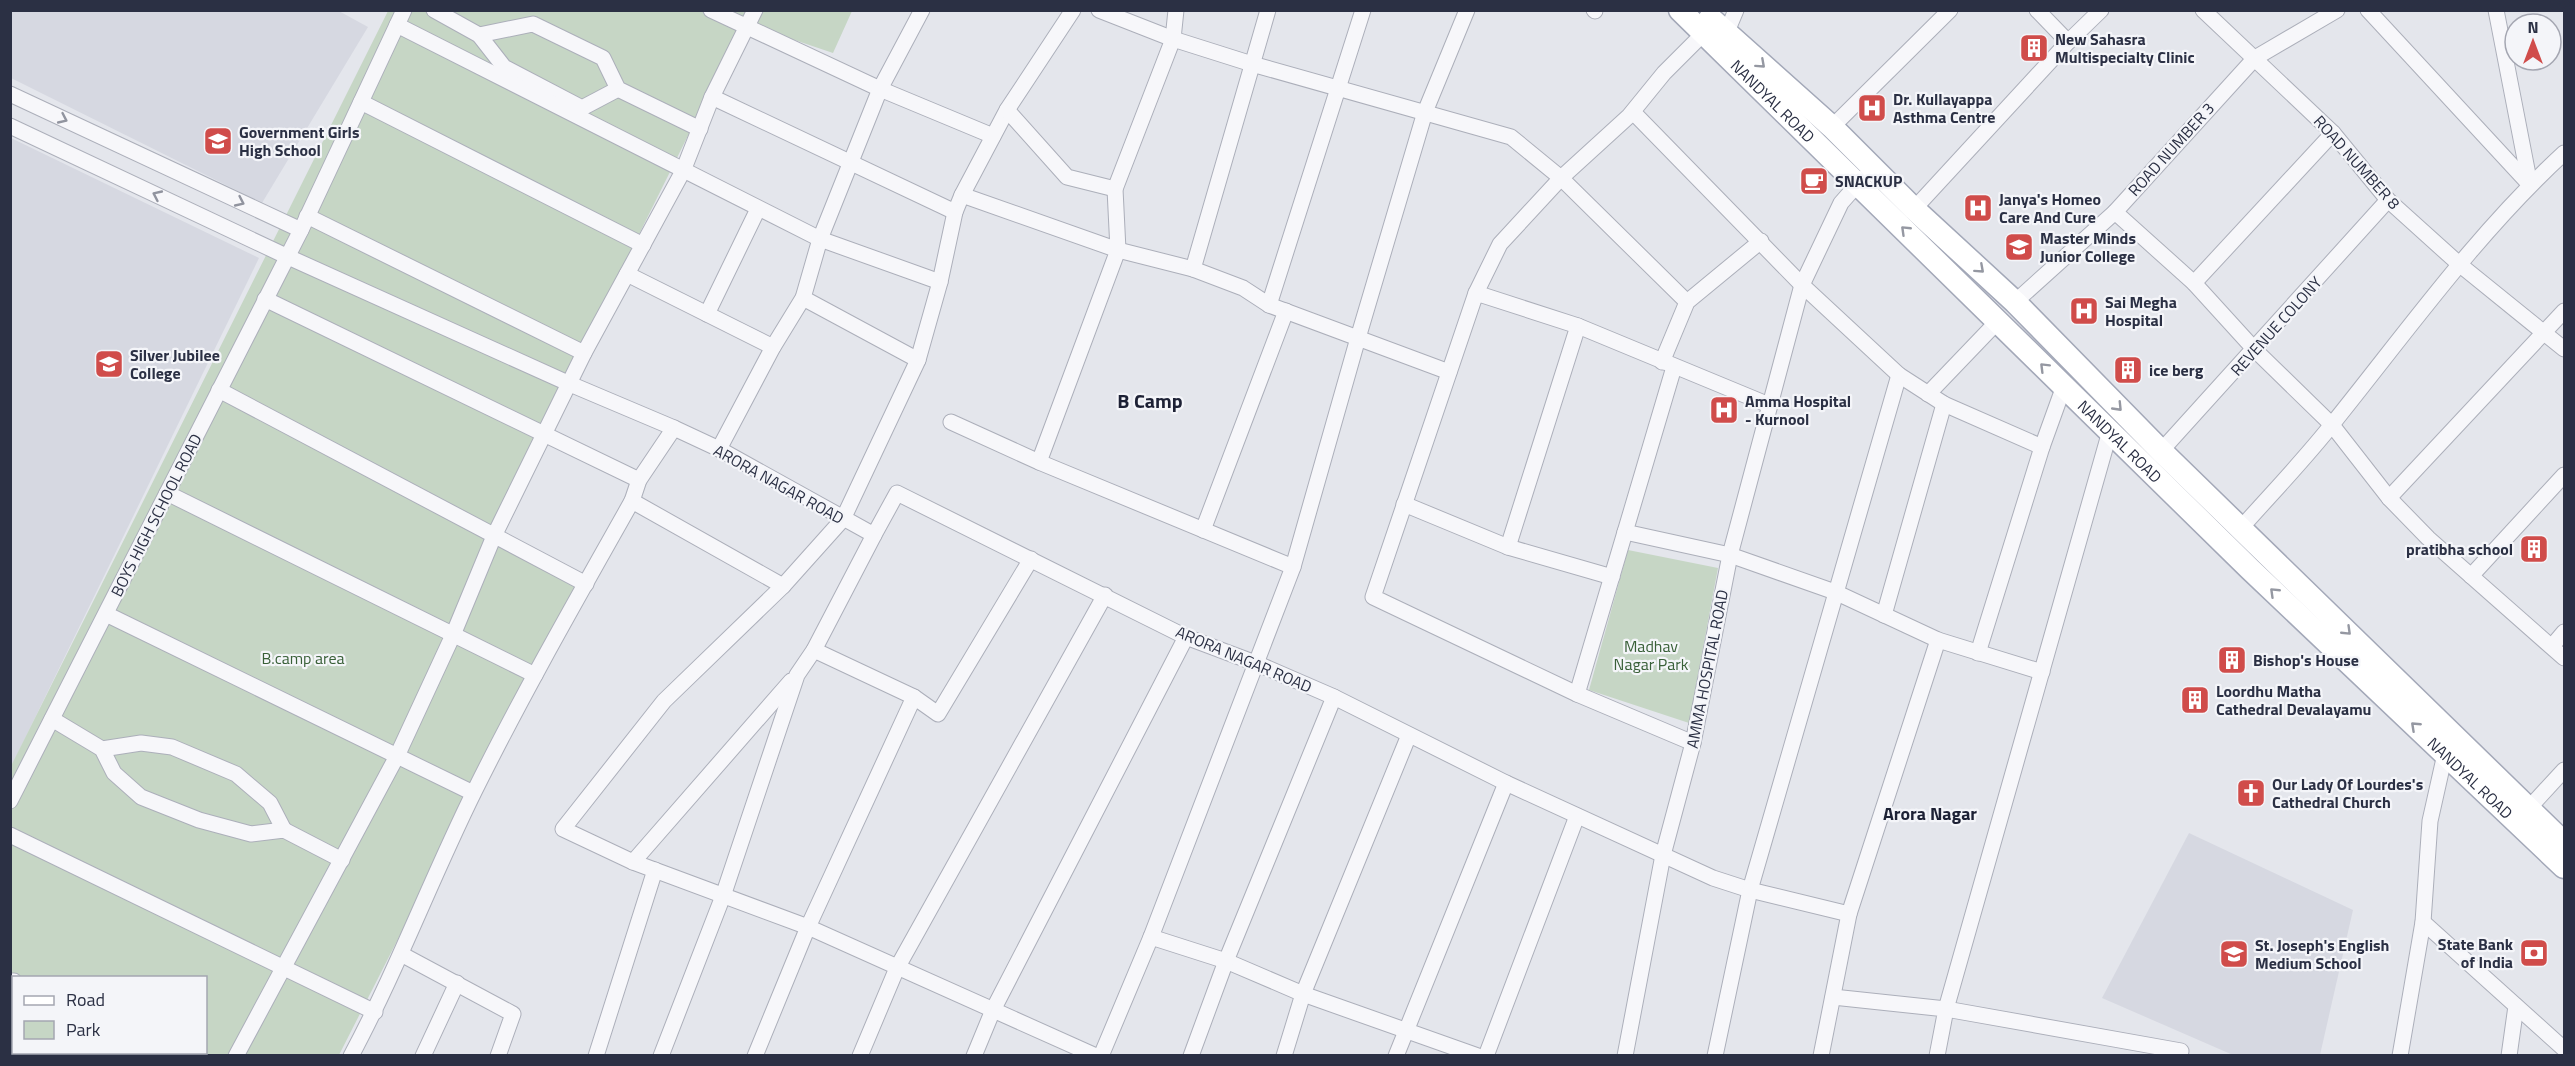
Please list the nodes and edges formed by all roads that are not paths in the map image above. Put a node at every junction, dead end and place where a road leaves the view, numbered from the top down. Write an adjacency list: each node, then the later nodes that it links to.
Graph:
1 (404, 10): 22 (street, BOYS HIGH SCHOOL ROAD)
2 (434, 10): 26 (street)
3 (711, 10): 23 (street)
4 (755, 10): 23 (street)
5 (922, 10): 33 (street)
6 (1073, 10): 37 (street)
7 (1099, 10): 27 (street)
8 (1176, 10): 27 (street)
9 (1268, 10): 30 (street)
10 (1363, 10): 31 (street)
11 (1467, 10): 38 (street)
12 (1680, 10): 24 (main road, NANDYAL ROAD)
13 (1702, 10): 25 (main road, NANDYAL ROAD)
14 (1736, 10): 25 (street)
15 (1950, 10): 41 (street)
16 (2037, 10): 28 (street)
17 (2101, 10): 28 (street)
18 (2203, 10): 29 (street, ROAD NUMBER 8)
19 (2337, 10): 29 (street, ROAD NUMBER 3)
20 (2368, 10): 50 (street)
21 (2496, 10): 50 (street)
22 (397, 25): 36 (street, BOYS HIGH SCHOOL ROAD); 47 (street)
23 (746, 29): 33 (street); 35 (street)
24 (1704, 33): 39 (street); 48 (main road, NANDYAL ROAD)
25 (1726, 34): 41 (main road, NANDYAL ROAD, one-way to 41)
26 (479, 35): 32 (street); 32 (street)
27 (1173, 39): 30 (street); 51 (street)
28 (2068, 42): 55 (street)
29 (2255, 58): 43 (street, ROAD NUMBER 8); 57 (street, ROAD NUMBER 3)
30 (1252, 64): 31 (street); 65 (street)
31 (1338, 88): 38 (street); 75 (street)
32 (618, 89): 42 (street)
33 (880, 89): 44 (street); 46 (street)
34 (10, 94): 58 (street, one-way to 58)
35 (712, 97): 42 (street); 46 (street)
36 (361, 102): 58 (street, BOYS HIGH SCHOOL ROAD); 61 (street)
37 (1007, 110): 44 (street); 51 (street)
38 (1425, 112): 49 (street); 82 (street)
39 (1633, 112): 49 (street); 60 (street)
40 (10, 126): 63 (street, ARORA NAGAR ROAD, one-way to 40)
41 (1832, 127): 48 (main road, NANDYAL ROAD)
42 (700, 129): 47 (street)
43 (2333, 133): 53 (street, ROAD NUMBER 8); 68 (street)
44 (993, 136): 52 (street)
45 (2565, 153): 50 (street)
46 (852, 164): 56 (street); 59 (street)
47 (683, 171): 54 (street); 61 (street)
48 (1866, 176): 55 (main road, NANDYAL ROAD); 69 (street); 79 (main road, NANDYAL ROAD, one-way to 48)
49 (1560, 178): 70 (street); 73 (street)
50 (2530, 185): 64 (street)
51 (1115, 189): 62 (street)
52 (962, 195): 56 (street); 62 (street)
53 (2388, 200): 64 (street, ROAD NUMBER 8); 85 (street, REVENUE COLONY)
54 (758, 209): 59 (street); 78 (street)
55 (1914, 209): 74 (main road, NANDYAL ROAD, one-way to 74)
56 (955, 212): 67 (street)
57 (2115, 212): 68 (street); 74 (street, ROAD NUMBER 3)
58 (304, 223): 63 (street, BOYS HIGH SCHOOL ROAD); 86 (street)
59 (820, 239): 67 (street); 71 (street)
60 (1761, 241): 69 (street); 73 (street)
61 (643, 245): 66 (street)
62 (1118, 250): 65 (street); 105 (street)
63 (286, 256): 72 (street, BOYS HIGH SCHOOL ROAD); 91 (street, ARORA NAGAR ROAD)
64 (2459, 264): 81 (street, ROAD NUMBER 8); 98 (street)
65 (1193, 270): 75 (street)
66 (627, 274): 78 (street); 86 (street)
67 (940, 282): 87 (street)
68 (2194, 283): 85 (street)
69 (1802, 285): 90 (street); 96 (street, AMMA HOSPITAL ROAD)
70 (1476, 293): 80 (street); 89 (street)
71 (803, 298): 83 (street); 87 (street)
72 (265, 299): 93 (street, BOYS HIGH SCHOOL ROAD); 101 (street)
73 (1687, 302): 88 (street)
74 (2015, 302): 104 (main road, NANDYAL ROAD, one-way to 104)
75 (1269, 305): 76 (street)
76 (1286, 311): 82 (street); 114 (street)
77 (2565, 311): 81 (street)
78 (707, 314): 83 (street)
79 (1998, 321): 92 (main road, NANDYAL ROAD, one-way to 79); 94 (street)
80 (1578, 326): 88 (street); 118 (street)
81 (2543, 332): 84 (street, ROAD NUMBER 8); 109 (street)
82 (1358, 338): 89 (street); 121 (street)
83 (773, 347): 103 (street)
84 (2565, 349)
85 (2255, 350): 98 (street); 104 (street, REVENUE COLONY)
86 (584, 353): 91 (street)
87 (918, 360): 112 (street)
88 (1668, 364): 96 (street); 115 (street)
89 (1449, 372): 111 (street)
90 (1899, 375): 94 (street); 126 (street)
91 (570, 384): 99 (street, ARORA NAGAR ROAD); 101 (street)
92 (2064, 386): 100 (main road, NANDYAL ROAD); 102 (street)
93 (219, 390): 108 (street, BOYS HIGH SCHOOL ROAD); 117 (street)
94 (1928, 394): 95 (street)
95 (1944, 404): 102 (street); 129 (street)
96 (1769, 405): 119 (street, AMMA HOSPITAL ROAD)
97 (951, 422): 105 (street)
98 (2332, 425): 109 (street); 113 (street)
99 (675, 428): 103 (street, ARORA NAGAR ROAD); 107 (street)
100 (2110, 431): 139 (street); 149 (main road, NANDYAL ROAD, one-way to 100)
101 (544, 434): 107 (street); 117 (street)
102 (2042, 447): 136 (street)
103 (718, 449): 112 (street, ARORA NAGAR ROAD)
104 (2162, 451): 113 (main road, NANDYAL ROAD)
105 (1039, 462): 114 (street)
106 (2565, 475): 122 (street)
107 (639, 480): 110 (street)
108 (167, 494): 128 (street, BOYS HIGH SCHOOL ROAD); 131 (street)
109 (2388, 498): 122 (street)
110 (632, 501): 124 (street); 125 (street)
111 (1404, 504): 118 (street); 142 (street)
112 (843, 519): 116 (street, ARORA NAGAR ROAD); 125 (street)
113 (2241, 528): 155 (main road, NANDYAL ROAD, one-way to 155)
114 (1203, 530): 121 (street)
115 (1625, 532): 119 (street); 123 (street)
116 (874, 535): 120 (street, ARORA NAGAR ROAD); 135 (street)
117 (494, 536): 124 (street); 131 (street)
118 (1508, 547): 123 (street)
119 (1730, 555): 126 (street); 147 (street, AMMA HOSPITAL ROAD)
120 (1031, 559): 127 (street, ARORA NAGAR ROAD); 143 (street)
121 (1293, 567): 138 (street)
122 (2471, 576): 134 (street)
123 (1612, 577): 142 (street)
124 (586, 584): 140 (street)
125 (783, 586): 162 (street)
126 (1835, 592): 129 (street); 165 (street)
127 (1105, 595): 132 (street, ARORA NAGAR ROAD); 174 (street)
128 (106, 614): 145 (street, BOYS HIGH SCHOOL ROAD); 150 (street)
129 (1884, 615): 133 (street)
130 (2565, 632): 134 (street)
131 (453, 635): 140 (street); 150 (street)
132 (1186, 637): 138 (street, ARORA NAGAR ROAD); 180 (street)
133 (1938, 640): 136 (street); 167 (street)
134 (2553, 645): 137 (street)
135 (814, 650): 141 (street); 143 (street)
136 (1978, 653): 139 (street)
137 (2565, 658)
138 (1258, 664): 144 (street, ARORA NAGAR ROAD); 170 (street)
139 (2042, 672): 179 (street)
140 (535, 675): 153 (street)
141 (797, 675): 162 (street); 166 (street)
142 (1577, 694): 147 (street)
143 (914, 697): 169 (street)
144 (1334, 697): 146 (street, ARORA NAGAR ROAD); 172 (street)
145 (52, 719): 148 (street); 154 (street, BOYS HIGH SCHOOL ROAD)
146 (1409, 735): 152 (street, ARORA NAGAR ROAD); 176 (street)
147 (1693, 743): 160 (street, AMMA HOSPITAL ROAD)
148 (102, 748): 157 (street); 157 (street)
149 (2445, 754): 163 (main road, NANDYAL ROAD); 168 (street)
150 (397, 756): 153 (street); 161 (street)
151 (2565, 770): 155 (street)
152 (1506, 783): 156 (street, ARORA NAGAR ROAD); 182 (street)
153 (473, 793): 171 (street)
154 (10, 801)
155 (2529, 808): 159 (main road, NANDYAL ROAD)
156 (1577, 816): 160 (street, ARORA NAGAR ROAD); 199 (street)
157 (284, 830): 161 (street)
158 (10, 836): 173 (street)
159 (2565, 843)
160 (1663, 855): 165 (street, ARORA NAGAR ROAD); 200 (street, AMMA HOSPITAL ROAD)
161 (342, 860): 173 (street)
162 (633, 862): 164 (street)
163 (2565, 867)
164 (655, 870): 166 (street); 189 (street)
165 (1750, 890): 167 (street, ARORA NAGAR ROAD); 201 (street)
166 (723, 896): 169 (street); 190 (street)
167 (1849, 914): 177 (street)
168 (2423, 922): 178 (street); 205 (street)
169 (808, 927): 174 (street); 191 (street)
170 (1151, 937): 172 (street); 194 (street)
171 (401, 954): 175 (street); 181 (street)
172 (1226, 961): 176 (street); 195 (street)
173 (284, 968): 181 (street); 185 (street)
174 (897, 968): 180 (street); 192 (street)
175 (457, 983): 187 (street); 188 (street)
176 (1303, 994): 182 (street); 196 (street)
177 (1833, 997): 179 (street); 202 (street)
178 (2516, 1006): 183 (street); 206 (street)
179 (1946, 1009): 203 (street); 204 (street)
180 (993, 1010): 184 (street); 193 (street)
181 (375, 1012): 186 (street)
182 (1406, 1029): 197 (street); 198 (street)
183 (2565, 1049)
184 (1088, 1054)
185 (236, 1056)
186 (351, 1056)
187 (423, 1056)
188 (498, 1056)
189 (596, 1056)
190 (661, 1056)
191 (755, 1056)
192 (860, 1056)
193 (974, 1056)
194 (1101, 1056)
195 (1191, 1056)
196 (1284, 1056)
197 (1396, 1056)
198 (1478, 1056)
199 (1486, 1056)
200 (1625, 1056)
201 (1715, 1056)
202 (1821, 1056)
203 (1937, 1056)
204 (2180, 1056)
205 (2400, 1056)
206 (2509, 1056)

